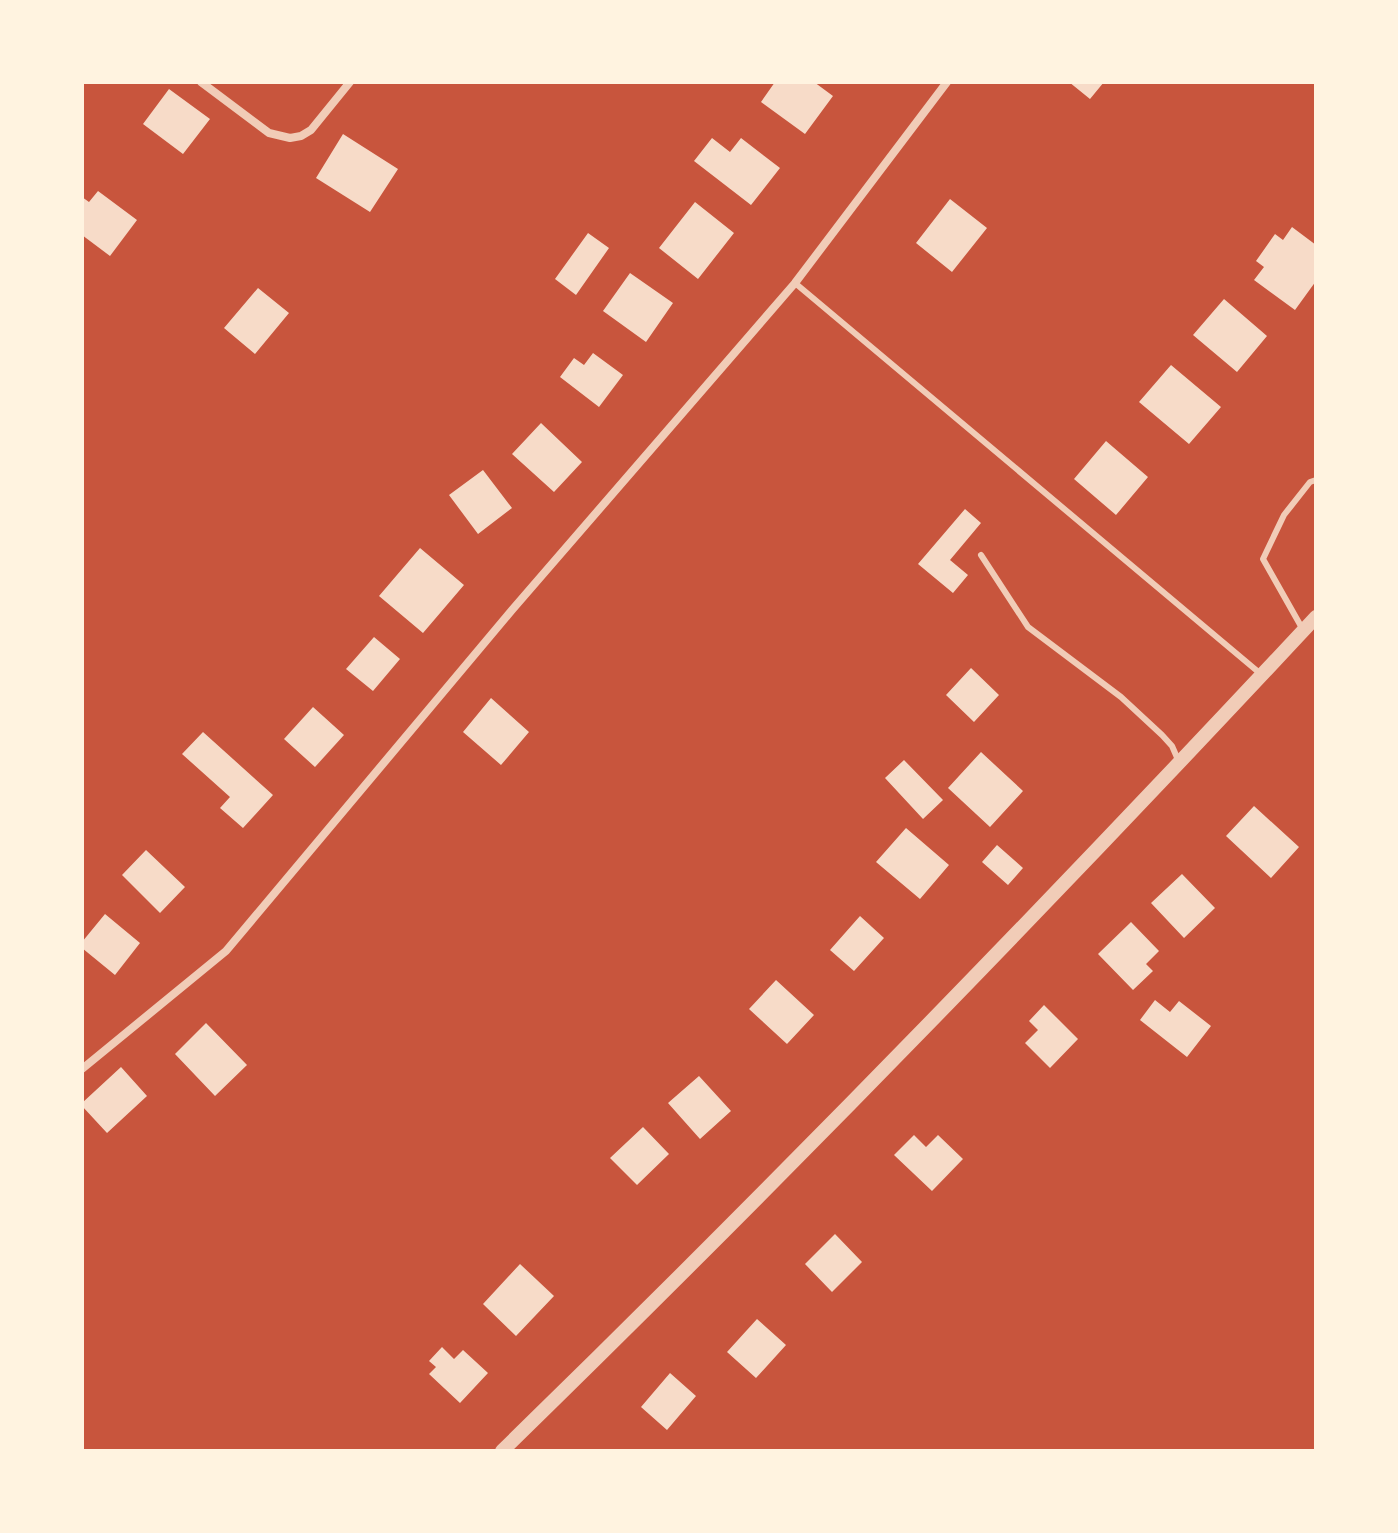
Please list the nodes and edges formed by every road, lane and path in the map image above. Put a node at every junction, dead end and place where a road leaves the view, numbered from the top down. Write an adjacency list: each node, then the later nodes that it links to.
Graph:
1 (201, 82): 2 (street)
2 (350, 82)
3 (947, 82): 4 (street)
4 (795, 283): 9 (lane); 11 (street)
5 (1316, 480): 8 (lane)
6 (981, 555): 10 (lane)
7 (1316, 617): 8 (street)
8 (1304, 630): 9 (street)
9 (1262, 675): 10 (street)
10 (1179, 762): 12 (street)
11 (82, 1069)
12 (502, 1451)

